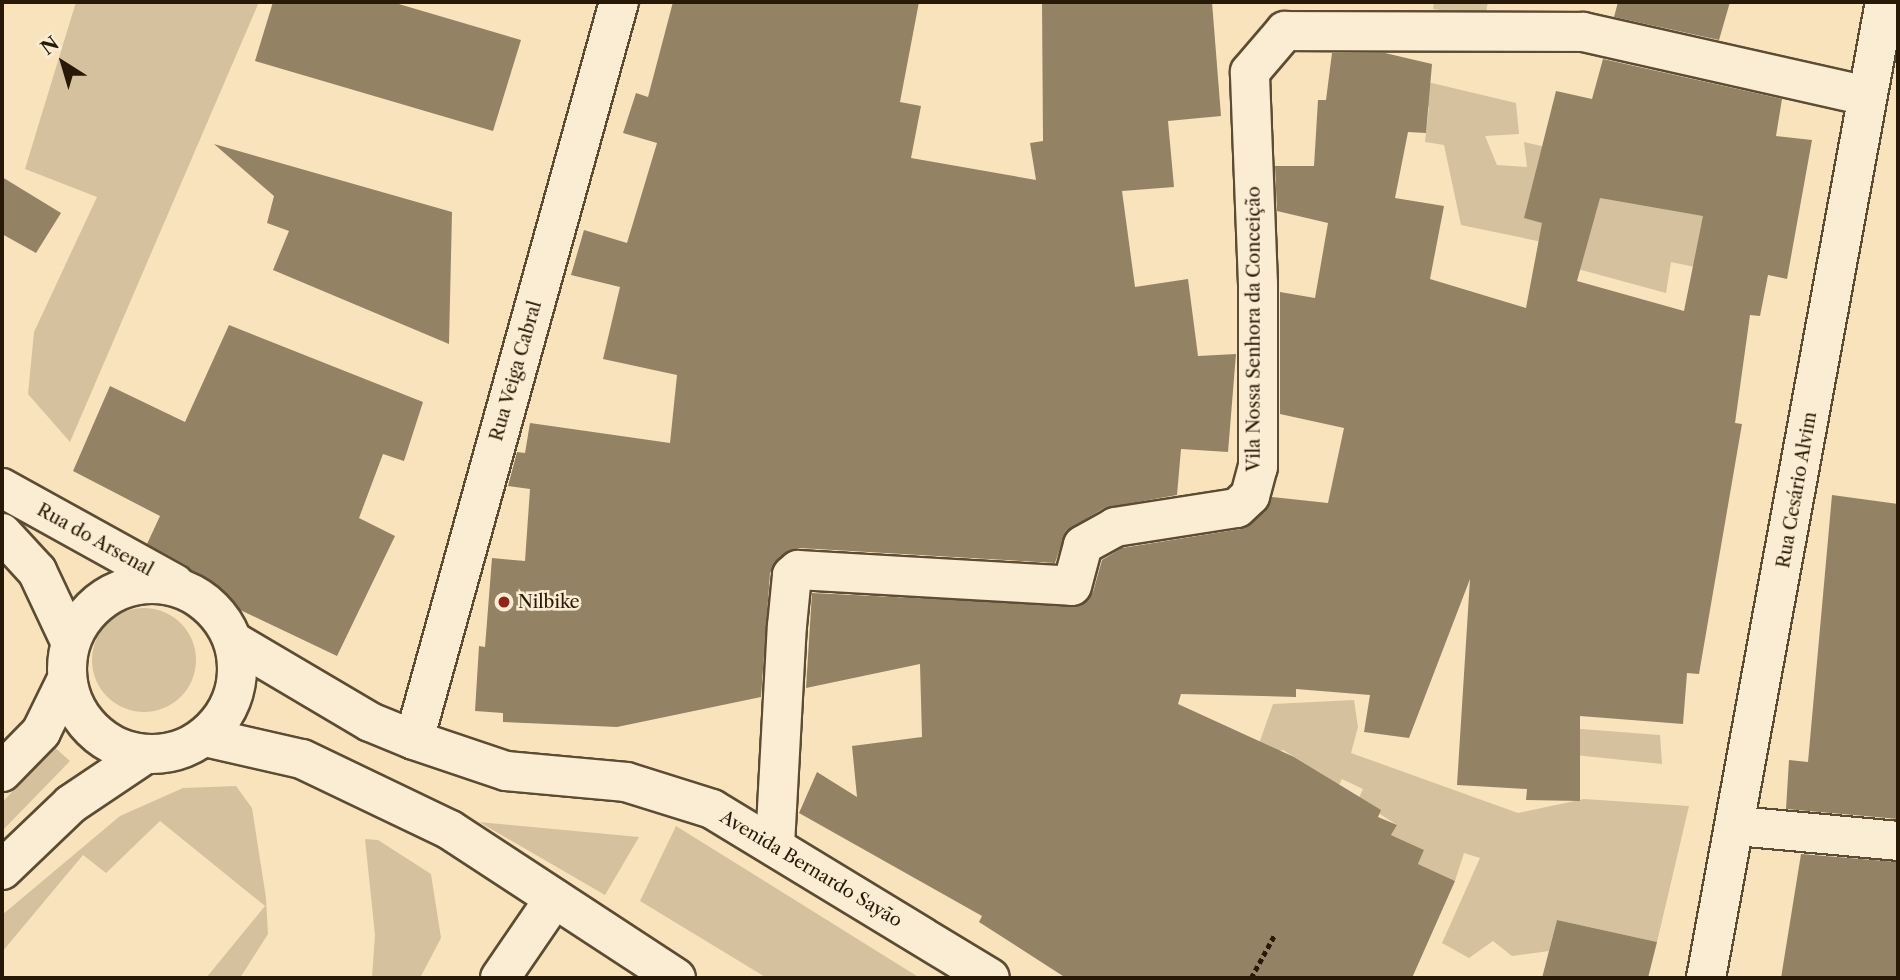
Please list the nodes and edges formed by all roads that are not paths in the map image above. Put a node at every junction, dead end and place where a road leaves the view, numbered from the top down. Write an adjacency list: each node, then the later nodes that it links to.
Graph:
1 (619, 2): 11 (street, Rua Veiga Cabral)
2 (1885, 2): 3 (street, Rua Cesário Alvim)
3 (1867, 96): 14 (street, Rua Cesário Alvim); 16 (street, Vila Nossa Senhora da Conceição)
4 (2, 488): 6 (street, Rua do Arsenal)
5 (2, 533): 8 (street)
6 (189, 592): 7 (street); 8 (street)
7 (233, 641): 10 (street); 11 (street, Avenida Bernardo Sayão)
8 (71, 642): 9 (street)
9 (67, 679): 12 (street); 13 (street)
10 (205, 737): 12 (street); 18 (street)
11 (414, 740): 16 (street, Avenida Bernardo Sayão)
12 (144, 755): 17 (street)
13 (2, 772)
14 (1737, 826): 15 (street); 22 (street, Rua Cesário Alvim)
15 (1898, 841)
16 (775, 845): 21 (street, Avenida Bernardo Sayão)
17 (2, 870)
18 (554, 899): 19 (street); 20 (street)
19 (500, 978)
20 (676, 978)
21 (990, 978)
22 (1706, 978)

